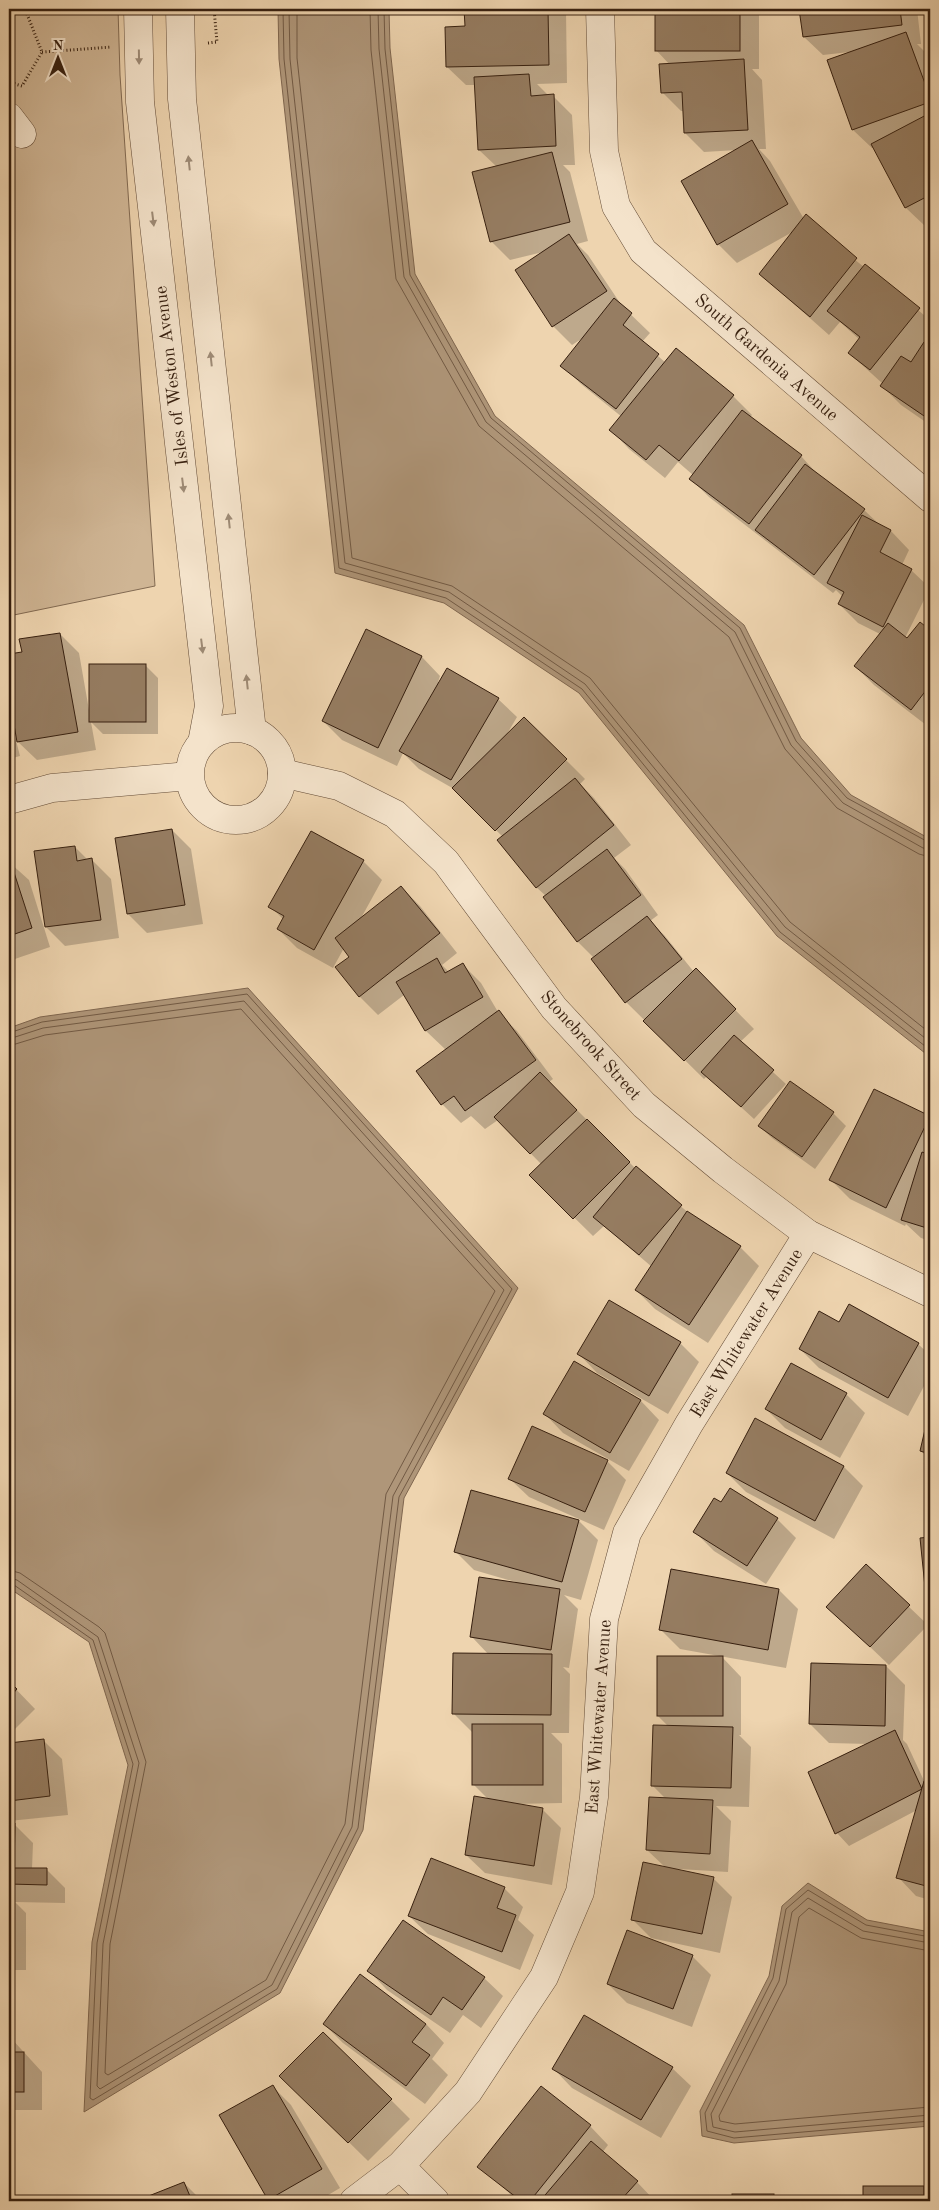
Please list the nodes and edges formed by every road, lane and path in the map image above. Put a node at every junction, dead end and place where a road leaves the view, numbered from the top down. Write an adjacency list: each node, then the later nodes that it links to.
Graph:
1 (25, 9): 8 (path)
2 (138, 9): 12 (street, Isles of Weston Avenue, one-way to 12)
3 (180, 9): 11 (street, one-way to 3)
4 (214, 9): 6 (path)
5 (600, 9): 10 (street, South Gardenia Avenue)
6 (207, 43)
7 (121, 46): 8 (path)
8 (42, 52): 9 (path)
9 (9, 79)
10 (930, 498)
11 (252, 731): 12 (street); 13 (street)
12 (202, 742): 14 (street)
13 (282, 773): 14 (street); 16 (street, Stonebrook Street)
14 (189, 776): 15 (street)
15 (9, 800)
16 (808, 1234): 17 (street, Stonebrook Street); 18 (street, East Whitewater Avenue)
17 (930, 1293)
18 (400, 2166): 19 (street, East Whitewater Avenue); 20 (street)
19 (354, 2201)
20 (435, 2201)

